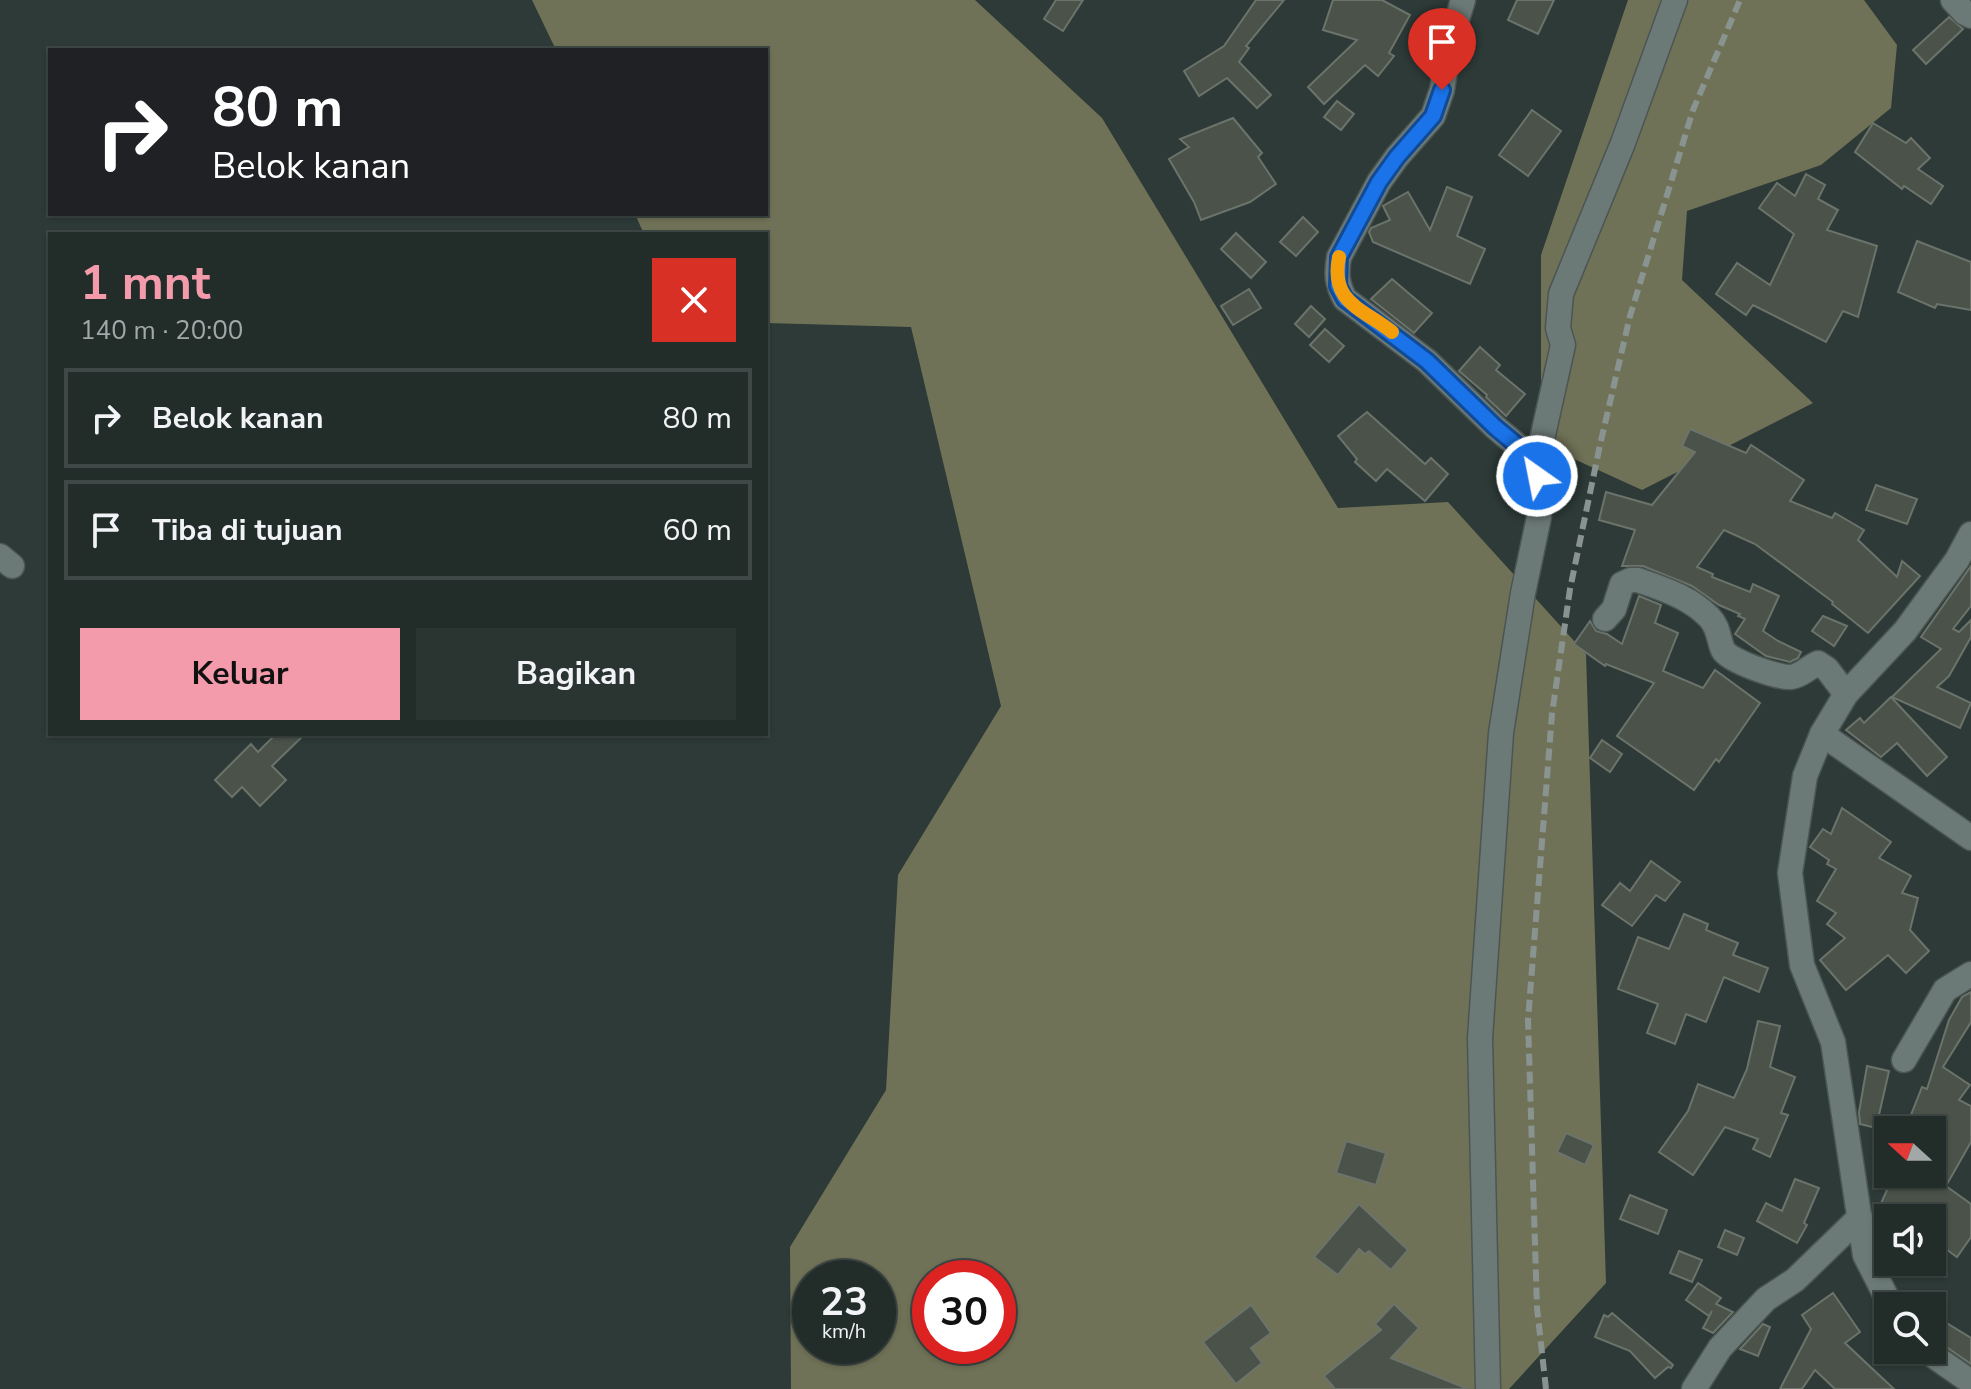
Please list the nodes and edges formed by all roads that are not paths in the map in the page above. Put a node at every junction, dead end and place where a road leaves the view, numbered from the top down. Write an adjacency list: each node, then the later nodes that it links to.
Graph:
1 (1463, 0): 5 (street)
2 (1675, 0): 5 (street)
3 (1953, 0): 4 (street)
4 (1971, 16)
5 (1537, 462): 17 (street)
6 (1971, 534): 8 (street)
7 (1605, 619): 8 (street)
8 (1846, 694): 9 (street)
9 (1822, 734): 10 (street); 13 (street)
10 (1971, 838)
11 (1971, 974): 12 (street)
12 (1904, 1060)
13 (1860, 1217): 14 (street); 18 (street)
14 (1884, 1292)
15 (1945, 1364): 16 (street)
16 (1971, 1382)
17 (1488, 1389)
18 (1694, 1389)

